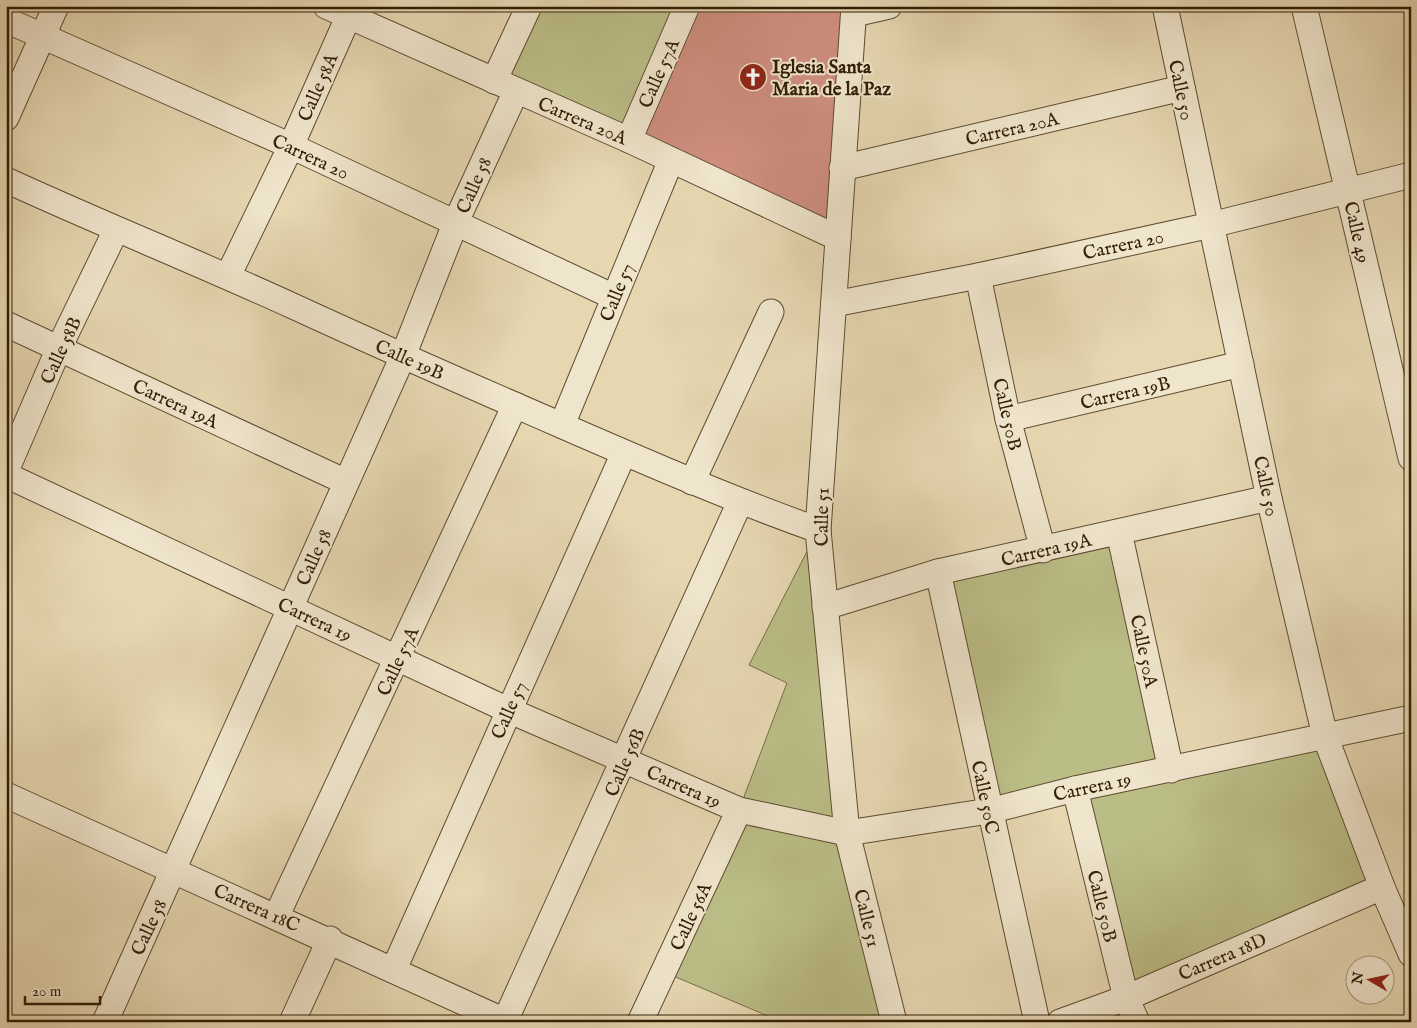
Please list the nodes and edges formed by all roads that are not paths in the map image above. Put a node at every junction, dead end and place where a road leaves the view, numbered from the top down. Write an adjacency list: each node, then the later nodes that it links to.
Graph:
1 (56, 6): 11 (street)
2 (326, 6): 9 (street, Carrera 20A)
3 (529, 6): 12 (street, Calle 58)
4 (687, 6): 15 (street, Calle 57A)
5 (889, 6): 8 (street)
6 (1165, 6): 13 (street, Calle 50)
7 (1304, 6): 21 (street, Calle 49)
8 (854, 10): 18 (street, Calle 51)
9 (351, 11): 12 (street, Carrera 20A); 16 (street, Calle 58A)
10 (6, 20): 11 (street, Carrera 20)
11 (43, 37): 14 (street); 16 (street, Carrera 20)
12 (505, 86): 15 (street, Carrera 20A); 22 (street, Calle 58)
13 (1182, 88): 18 (street, Carrera 20A); 23 (street, Calle 50)
14 (6, 118)
15 (629, 140): 17 (street, Carrera 20A)
16 (291, 146): 22 (street, Carrera 20); 26 (street, Calle 58A)
17 (671, 160): 25 (street, Carrera 20A); 28 (street, Calle 57)
18 (842, 168): 25 (street, Calle 51)
19 (1411, 175): 21 (street, Carrera 20)
20 (6, 180): 24 (street, Calle 19B)
21 (1348, 190): 23 (street, Carrera 20); 39 (street, Calle 49)
22 (455, 224): 28 (street, Carrera 20); 33 (street, Calle 58)
23 (1211, 224): 27 (street, Carrera 20); 34 (street, Calle 50)
24 (116, 230): 26 (street, Calle 19B); 32 (street, Calle 58B)
25 (838, 238): 29 (street, Calle 51)
26 (228, 276): 33 (street, Calle 19B)
27 (978, 276): 29 (street, Carrera 20); 36 (street, Calle 50B)
28 (614, 297): 37 (street, Calle 57)
29 (834, 304): 46 (street, Calle 51)
30 (771, 312): 43 (street)
31 (6, 324): 32 (street, Carrera 19A)
32 (59, 348): 40 (street, Calle 58B); 42 (street, Carrera 19A)
33 (403, 356): 35 (street, Calle 19B); 42 (street, Calle 58)
34 (1241, 364): 36 (street, Carrera 19B); 44 (street, Calle 50)
35 (515, 405): 37 (street, Calle 19B); 52 (street, Calle 57A)
36 (1008, 419): 48 (street, Calle 50B)
37 (562, 425): 38 (street, Calle 19B)
38 (624, 453): 43 (street, Calle 19B); 53 (street, Calle 57)
39 (1411, 458)
40 (6, 471)
41 (6, 475): 51 (street, Carrera 19)
42 (346, 482): 51 (street, Calle 58)
43 (692, 482): 45 (street, Calle 19B)
44 (1269, 498): 47 (street, Carrera 19A); 55 (street, Calle 50)
45 (740, 502): 46 (street, Calle 19B); 56 (street, Calle 56B)
46 (818, 530): 50 (street, Calle 51)
47 (1119, 532): 48 (street, Carrera 19A); 57 (street, Calle 50A)
48 (1044, 550): 49 (street, Carrera 19A)
49 (938, 572): 50 (street, Carrera 19A); 61 (street, Calle 50C)
50 (825, 607): 62 (street, Calle 51)
51 (291, 608): 52 (street, Carrera 19); 63 (street, Calle 58)
52 (398, 657): 53 (street, Carrera 19); 65 (street, Calle 57A)
53 (508, 710): 56 (street, Carrera 19); 68 (street, Calle 57)
54 (1411, 718): 55 (street, Carrera 19)
55 (1325, 736): 57 (street, Carrera 19); 64 (street, Calle 50)
56 (625, 760): 60 (street, Carrera 19); 71 (street, Calle 56B)
57 (1171, 770): 58 (street, Carrera 19)
58 (1075, 789): 61 (street, Carrera 19); 69 (street, Calle 50B)
59 (6, 795): 63 (street, Carrera 18C)
60 (739, 810): 62 (street, Carrera 19); 74 (street, Calle 56A)
61 (989, 812): 62 (street, Carrera 19); 76 (street, Calle 50C)
62 (847, 833): 75 (street, Calle 51)
63 (174, 870): 65 (street, Carrera 18C); 72 (street, Calle 58)
64 (1382, 887): 67 (street, Calle 50); 69 (street, Carrera 18D)
65 (276, 915): 66 (street, Carrera 18C)
66 (330, 940): 68 (street, Carrera 18C); 73 (street)
67 (1411, 954)
68 (394, 969): 70 (street, Carrera 18C)
69 (1126, 998): 77 (street, Carrera 18D); 78 (street, Calle 50B)
70 (468, 1014): 71 (street, Carrera 18C)
71 (506, 1021)
72 (105, 1022)
73 (292, 1022)
74 (640, 1022)
75 (894, 1022)
76 (1036, 1022)
77 (1060, 1022)
78 (1137, 1022)

